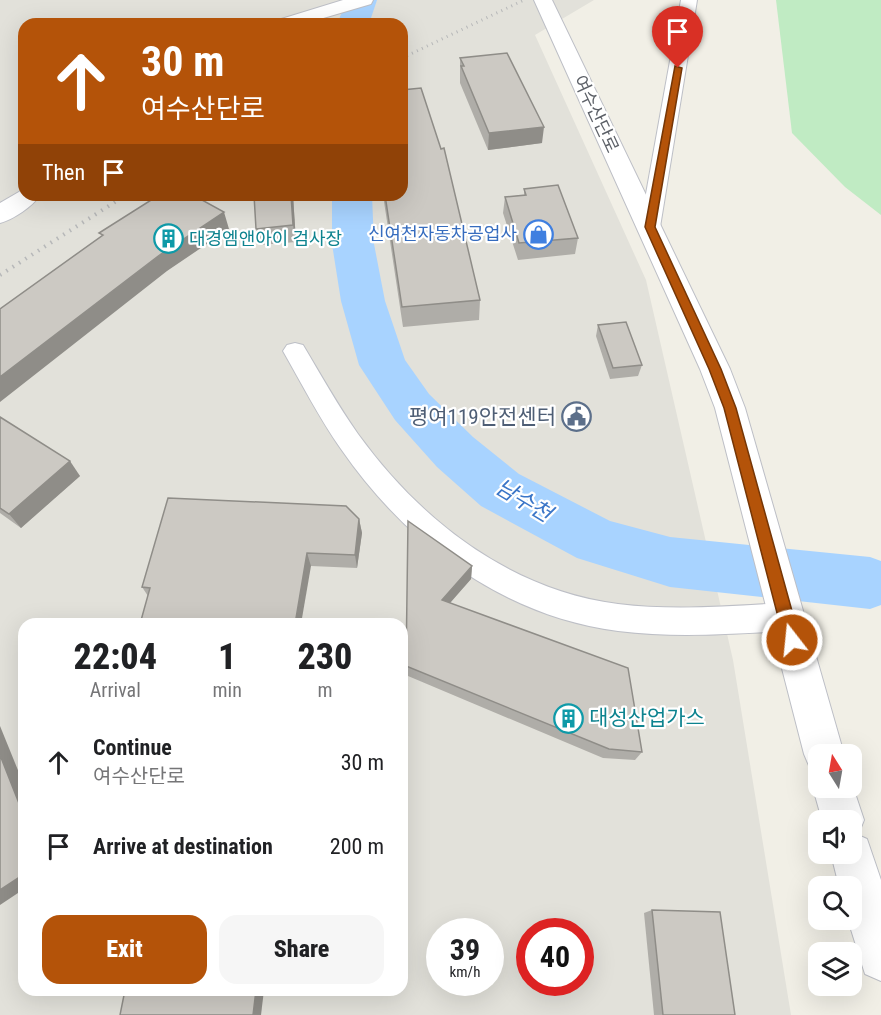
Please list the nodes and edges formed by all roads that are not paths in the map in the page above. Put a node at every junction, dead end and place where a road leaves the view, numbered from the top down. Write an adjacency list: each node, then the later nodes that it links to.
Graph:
1 (292, 0): 5 (street)
2 (364, 0): 5 (street)
3 (543, 0): 8 (street, 여수산단로)
4 (689, 0): 8 (street)
5 (300, 18)
6 (20, 201): 7 (street)
7 (0, 215)
8 (650, 227): 10 (street, 여수산단로)
9 (295, 351): 10 (street)
10 (786, 617): 11 (street)
11 (821, 744)
12 (855, 864): 13 (street)
13 (881, 958)

